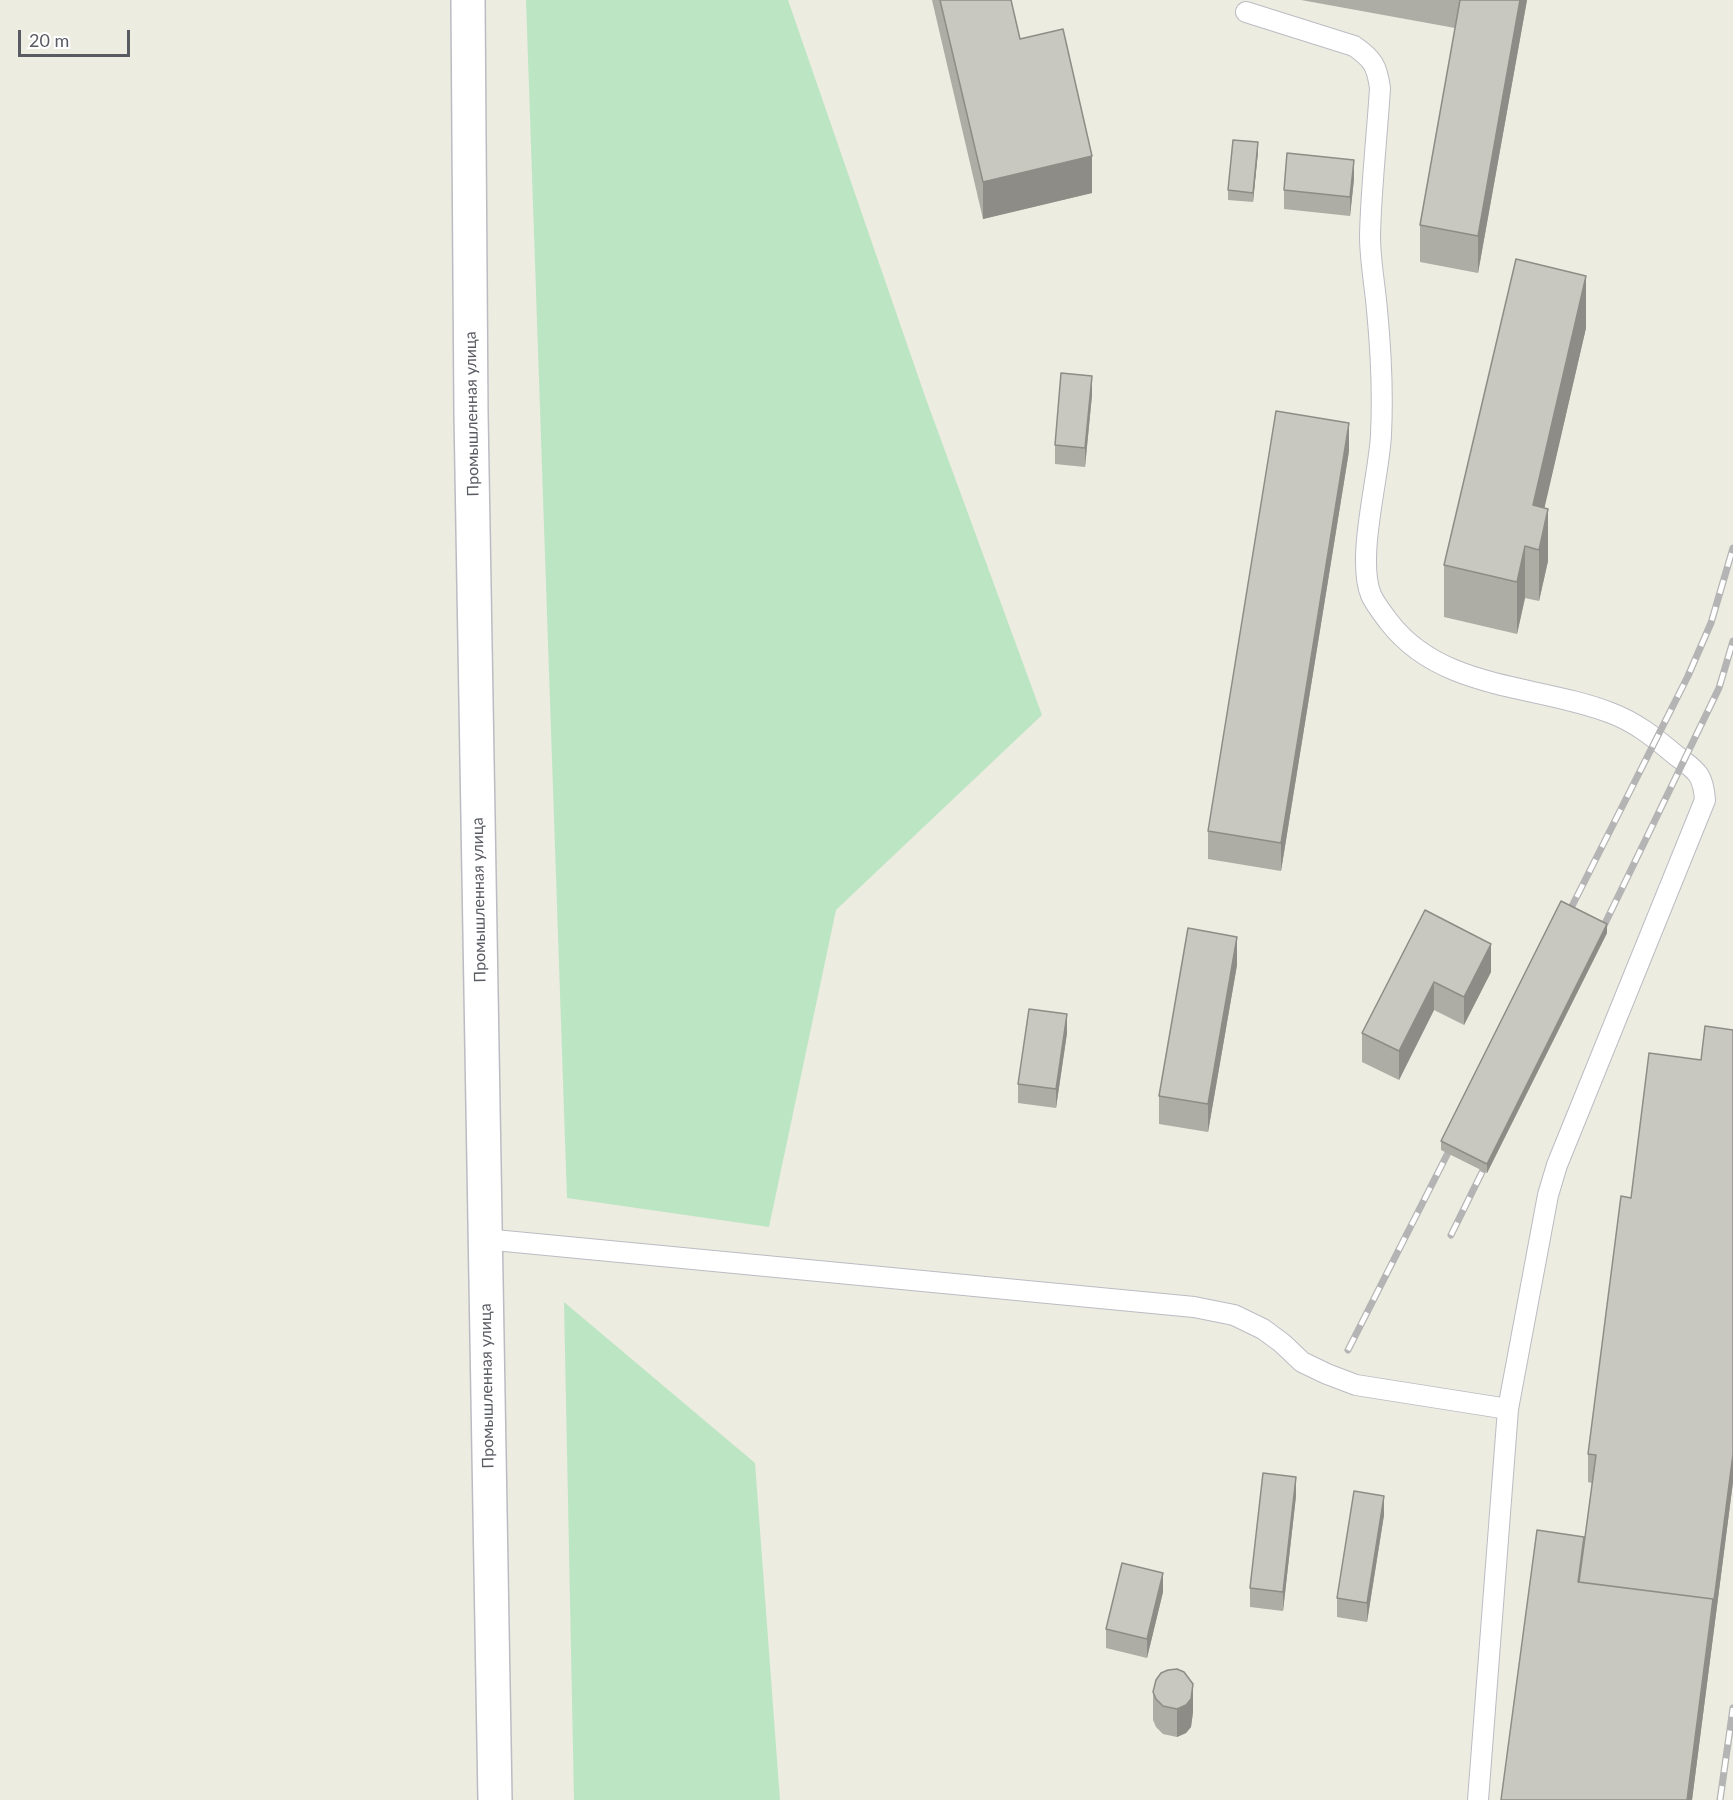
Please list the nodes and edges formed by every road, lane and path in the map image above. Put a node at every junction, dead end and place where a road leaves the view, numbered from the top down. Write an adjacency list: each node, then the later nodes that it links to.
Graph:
1 (468, 0): 3 (street, Промышленная улица)
2 (1246, 12): 4 (lane)
3 (484, 1239): 4 (lane); 5 (street, Промышленная улица)
4 (1508, 1408): 6 (lane)
5 (495, 1800)
6 (1478, 1800)

